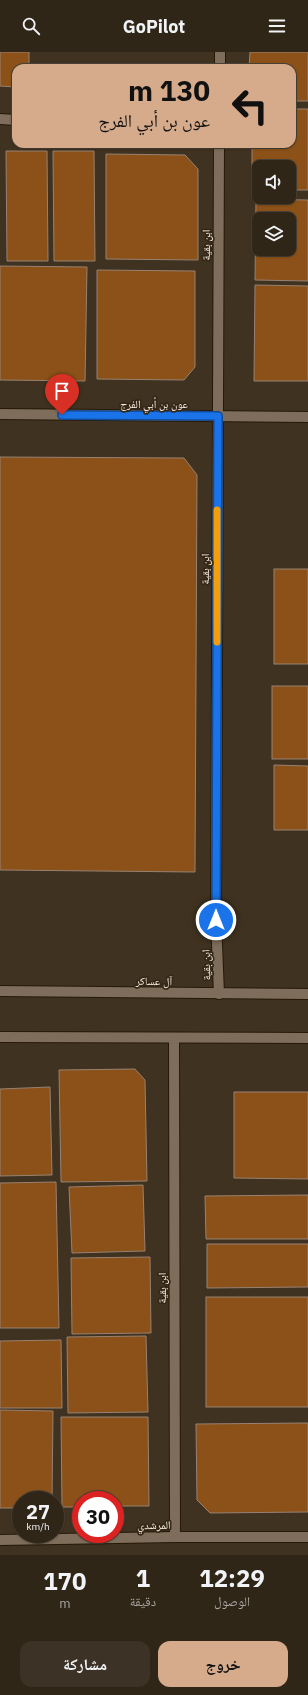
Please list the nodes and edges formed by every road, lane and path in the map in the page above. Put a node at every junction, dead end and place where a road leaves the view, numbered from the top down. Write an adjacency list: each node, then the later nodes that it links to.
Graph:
1 (220, 52): 2 (street)
2 (220, 64)
3 (0, 119): 4 (street)
4 (12, 120)
5 (218, 148): 7 (street, ابن بقية)
6 (0, 414): 7 (street, عون بن أبي الفرج)
7 (218, 416): 8 (street, عون بن أبي الفرج); 10 (street, ابن بقية)
8 (308, 417)
9 (0, 991): 10 (street, آل عساكر)
10 (219, 994): 11 (street, آل عساكر)
11 (308, 994)
12 (0, 1037): 13 (street)
13 (174, 1038): 14 (street); 15 (street, ابن بقية)
14 (308, 1038)
15 (175, 1537): 16 (street, المرشدي); 17 (street, المرشدي)
16 (308, 1537)
17 (0, 1540)

